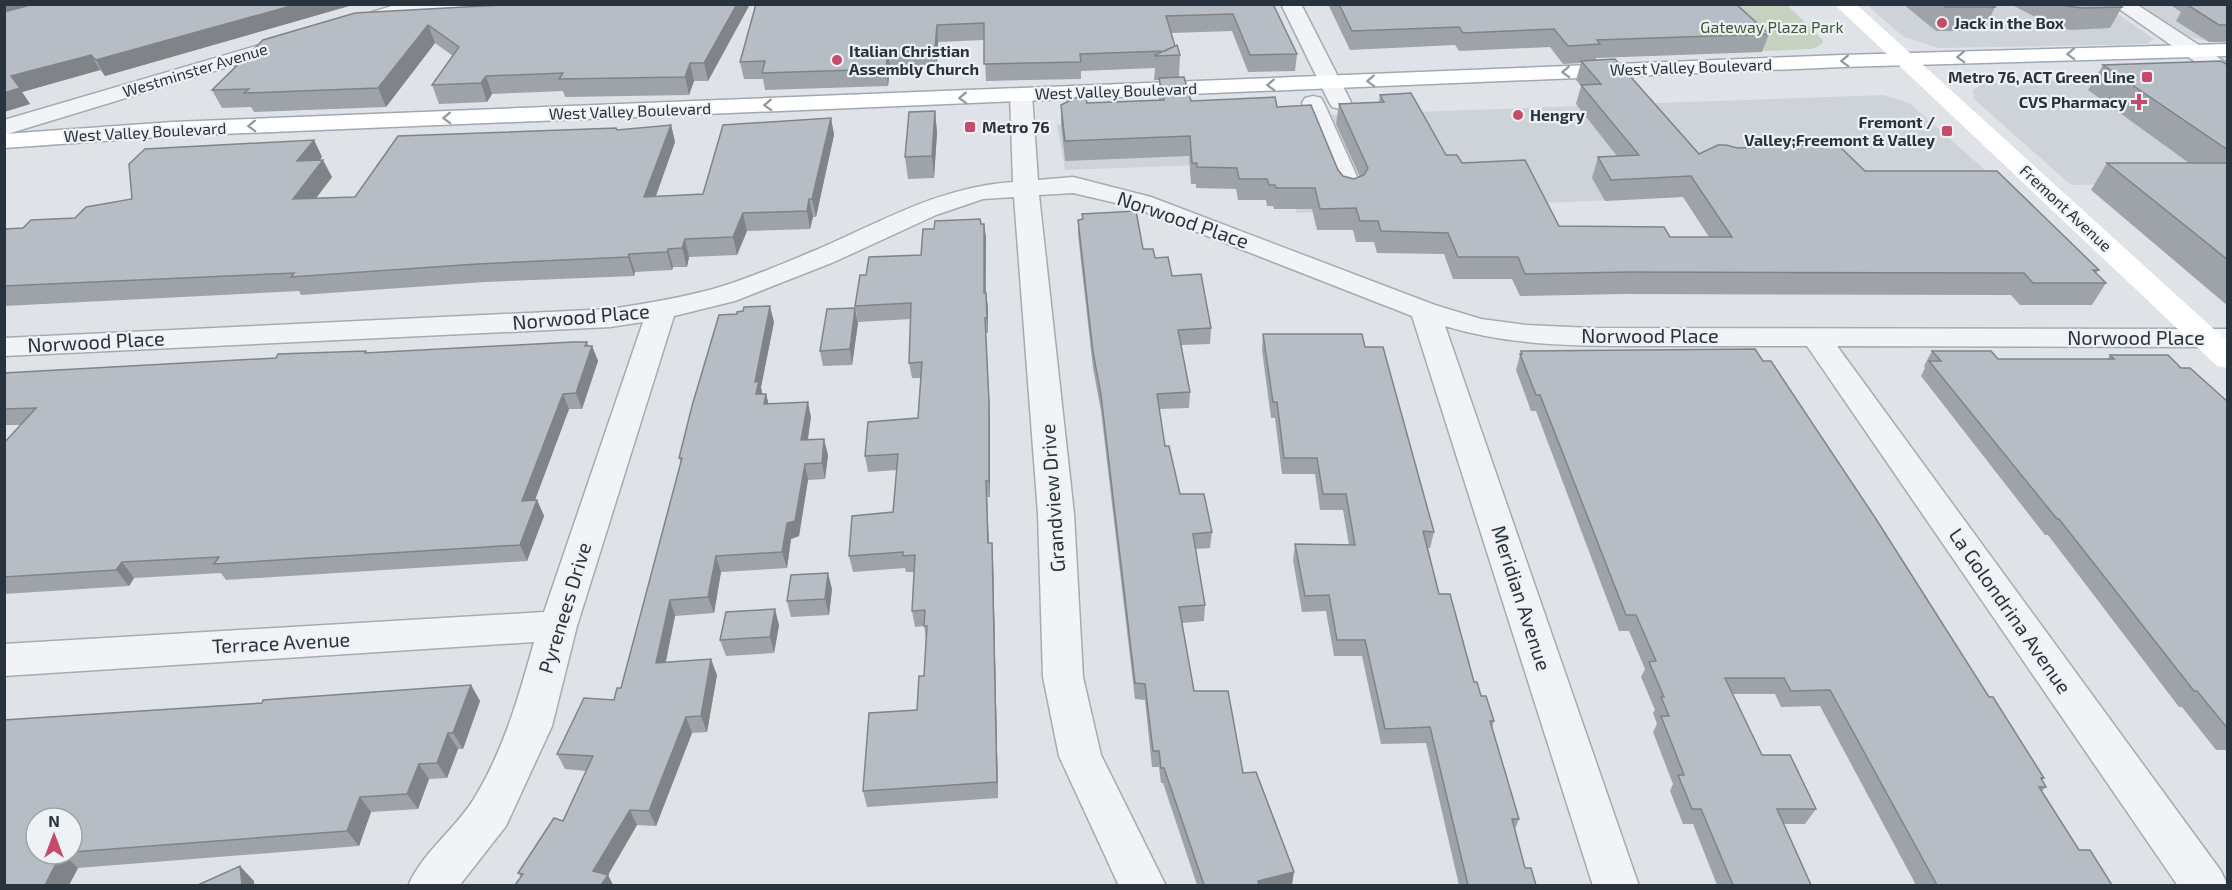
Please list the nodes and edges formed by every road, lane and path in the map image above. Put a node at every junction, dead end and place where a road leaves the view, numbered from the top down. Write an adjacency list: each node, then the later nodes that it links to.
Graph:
1 (477, 4): 5 (street)
2 (1291, 4): 12 (street)
3 (1844, 4): 9 (main road, Fremont Avenue)
4 (2122, 4): 8 (street)
5 (418, 5): 6 (street)
6 (338, 28)
7 (305, 37): 16 (street, Westminster Avenue)
8 (2193, 51): 9 (main road, West Valley Boulevard, one-way to 9); 10 (street)
9 (1904, 59): 11 (main road, Fremont Avenue); 12 (main road, West Valley Boulevard, one-way to 12)
10 (2225, 64): 11 (main road, West Valley Boulevard)
11 (1921, 75): 12 (main road, West Valley Boulevard); 25 (main road, Fremont Avenue)
12 (1335, 92): 13 (main road, West Valley Boulevard); 14 (main road, West Valley Boulevard, one-way to 14)
13 (1312, 103): 14 (main road, West Valley Boulevard); 21 (street)
14 (1022, 106): 15 (main road, West Valley Boulevard, one-way to 15); 17 (main road, West Valley Boulevard); 20 (street, Grandview Drive)
15 (598, 112): 17 (main road); 18 (main road, West Valley Boulevard, one-way to 18)
16 (4, 128)
17 (465, 137): 19 (main road, West Valley Boulevard)
18 (4, 141)
19 (4, 156)
20 (1028, 189): 22 (street, Norwood Place); 23 (street, Norwood Place); 31 (street, Grandview Drive)
21 (1350, 190)
22 (660, 310): 26 (street, Norwood Place); 28 (street, Pyrenees Drive)
23 (1425, 311): 24 (street, Norwood Place); 32 (street, Meridian Avenue)
24 (1815, 337): 25 (street, Norwood Place); 33 (street, La Golondrina Avenue)
25 (2216, 338): 27 (main road, Fremont Avenue)
26 (4, 347)
27 (2228, 359)
28 (558, 626): 29 (street, Terrace Avenue); 30 (street, Pyrenees Drive)
29 (4, 660)
30 (431, 885)
31 (1143, 885)
32 (1616, 885)
33 (2205, 885)

